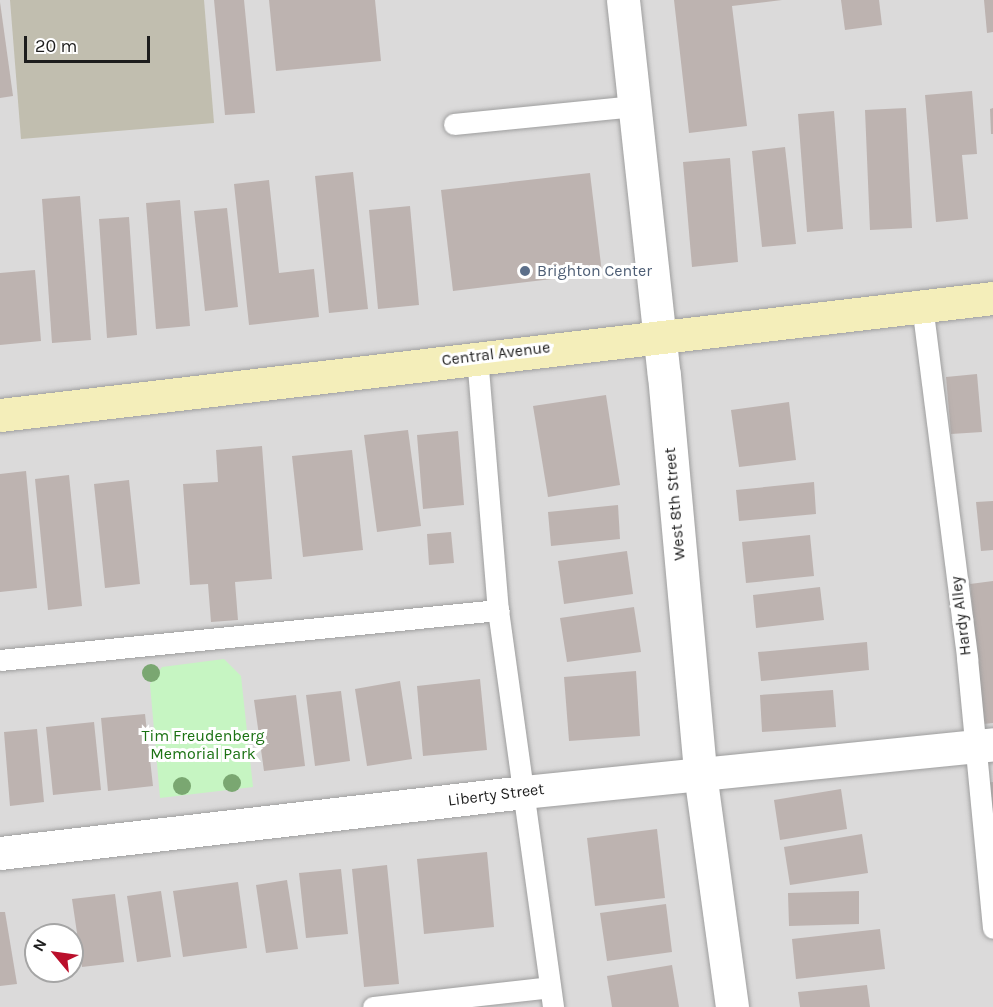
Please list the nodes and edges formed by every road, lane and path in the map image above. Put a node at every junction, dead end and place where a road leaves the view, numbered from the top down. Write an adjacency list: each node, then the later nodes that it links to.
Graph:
1 (623, 0): 2 (street, West 8th Street)
2 (634, 106): 3 (lane); 6 (street, West 8th Street)
3 (454, 124)
4 (993, 298): 5 (street, Central Avenue)
5 (922, 305): 6 (street, Central Avenue); 11 (lane, Hardy Alley)
6 (659, 335): 7 (street, Central Avenue); 12 (street, West 8th Street)
7 (477, 356): 8 (street, Central Avenue); 9 (lane)
8 (0, 415)
9 (498, 610): 10 (lane); 13 (lane)
10 (0, 660)
11 (983, 745): 12 (street, Liberty Street); 15 (lane, Hardy Alley)
12 (700, 773): 13 (street, Liberty Street); 18 (street, West 8th Street)
13 (524, 792): 14 (street, Liberty Street); 16 (lane)
14 (0, 854)
15 (993, 928)
16 (551, 997): 17 (lane)
17 (373, 1007)
18 (732, 1007)

